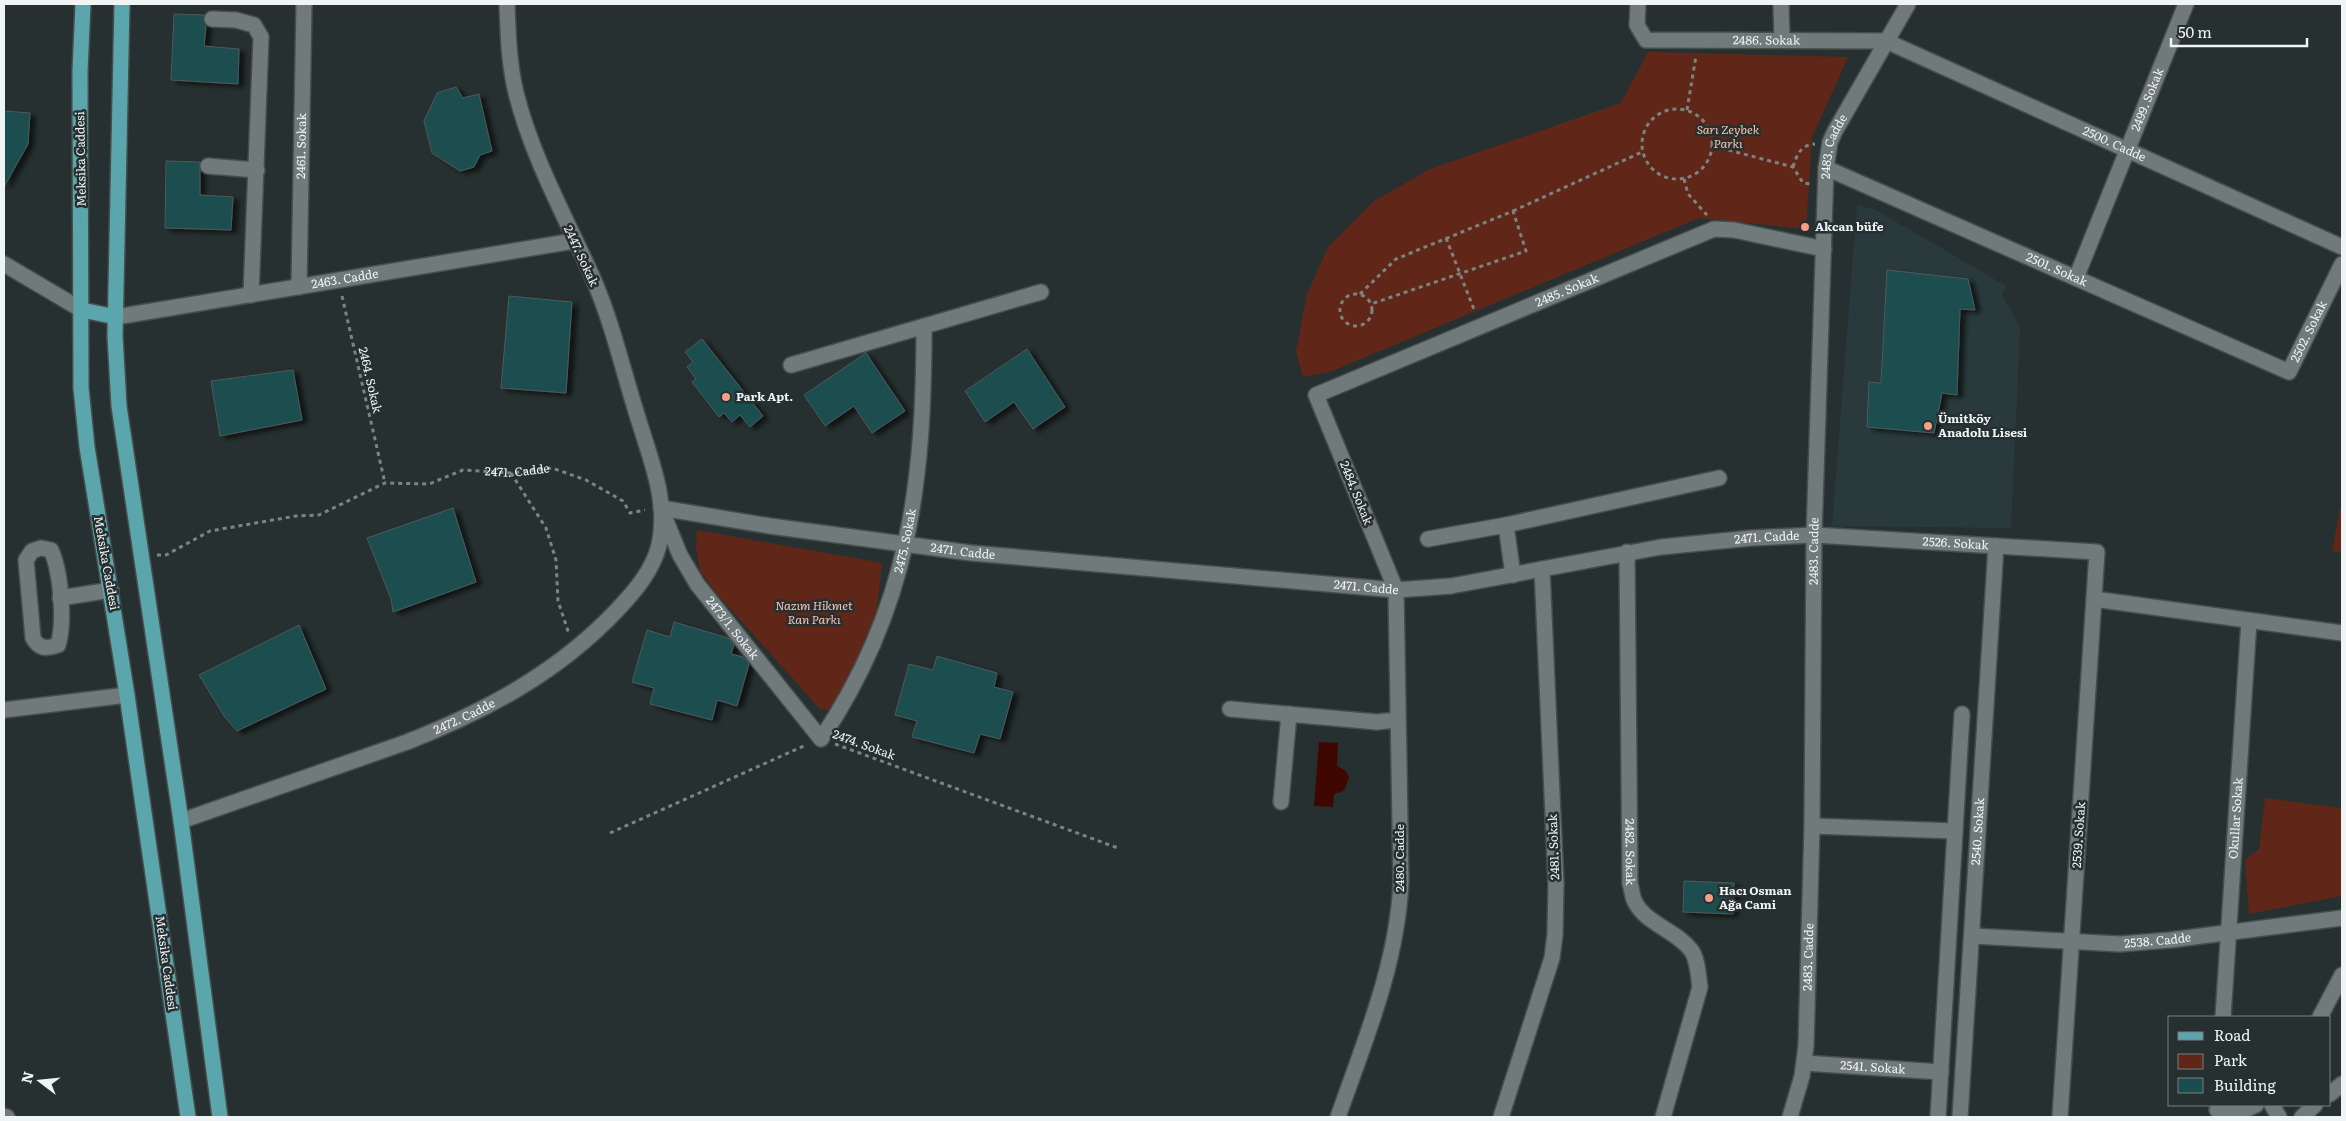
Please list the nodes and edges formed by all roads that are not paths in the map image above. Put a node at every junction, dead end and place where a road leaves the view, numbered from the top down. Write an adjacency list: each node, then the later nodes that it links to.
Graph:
1 (83, 4): 25 (main road, Meksika Caddesi)
2 (122, 4): 26 (main road)
3 (304, 4): 22 (street, 2461. Sokak)
4 (507, 4): 16 (street, 2447. Sokak)
5 (1638, 4): 10 (street, 2486. Sokak)
6 (1781, 4): 10 (street)
7 (1908, 4): 11 (street, 2483. Cadde)
8 (2186, 4): 12 (street, 2499. Sokak)
9 (212, 19): 15 (street)
10 (1782, 40): 11 (street, 2486. Sokak)
11 (1886, 41): 12 (street, 2500. Cadde); 14 (street, 2483. Cadde)
12 (2127, 150): 17 (street, 2500. Cadde); 21 (street, 2499. Sokak)
13 (208, 166): 15 (street)
14 (1826, 168): 18 (street, 2483. Cadde); 21 (street, 2501. Sokak)
15 (257, 170): 24 (street)
16 (574, 241): 22 (street, 2463. Cadde); 32 (street, 2447. Sokak)
17 (2342, 247)
18 (1824, 249): 30 (street, 2485. Sokak); 34 (street, 2483. Cadde)
19 (4, 264): 25 (street)
20 (2342, 264): 29 (street, 2502. Sokak)
21 (2076, 278): 29 (street, 2501. Sokak)
22 (299, 287): 24 (street, 2463. Cadde)
23 (1041, 292): 27 (street)
24 (251, 295): 26 (street, 2463. Cadde)
25 (82, 310): 26 (main road); 42 (main road, Meksika Caddesi)
26 (116, 317): 56 (main road)
27 (924, 326): 28 (street); 36 (street, 2475. Sokak)
28 (790, 365)
29 (2289, 372)
30 (1316, 395): 43 (street, 2484. Sokak)
31 (1719, 478): 33 (street)
32 (661, 508): 36 (street, 2471. Cadde); 54 (street, 2473/1. Sokak); 56 (street, 2472. Cadde)
33 (1506, 525): 35 (street); 41 (street)
34 (1814, 535): 37 (street, 2526. Sokak); 38 (street, 2471. Cadde); 57 (street, 2483. Cadde)
35 (1428, 540)
36 (905, 545): 43 (street, 2471. Cadde); 54 (street, 2475. Sokak)
37 (1996, 546): 39 (street, 2526. Sokak); 61 (street, 2540. Sokak)
38 (1627, 552): 40 (street, 2471. Cadde); 82 (street, 2482. Sokak)
39 (2098, 552): 45 (street, 2539. Sokak)
40 (1542, 569): 41 (street, 2471. Cadde); 81 (street, 2481. Sokak)
41 (1513, 575): 43 (street, 2471. Cadde)
42 (111, 590): 44 (street); 48 (main road, Meksika Caddesi)
43 (1396, 590): 53 (street, 2480. Cadde)
44 (60, 598): 44 (street)
45 (2094, 599): 46 (street); 62 (street, 2539. Sokak)
46 (2249, 621): 47 (street); 60 (street, Okullar Sokak)
47 (2342, 633)
48 (127, 695): 50 (street); 78 (main road, Meksika Caddesi)
49 (1230, 709): 51 (street)
50 (4, 710)
51 (1290, 714): 53 (street); 55 (street)
52 (1962, 714): 58 (street)
53 (1397, 720): 80 (street, 2480. Cadde)
54 (821, 739)
55 (1281, 802)
56 (181, 821): 79 (main road)
57 (1812, 826): 58 (street); 68 (street, 2483. Cadde)
58 (1955, 831): 64 (street)
59 (2342, 918): 60 (street, 2538. Cadde)
60 (2228, 931): 62 (street, 2538. Cadde); 66 (street, Okullar Sokak)
61 (1972, 936): 62 (street, 2538. Cadde); 65 (street, 2540. Sokak)
62 (2071, 943): 86 (street, 2539. Sokak)
63 (2342, 975): 67 (street)
64 (1944, 1012): 65 (street); 69 (street)
65 (1967, 1013): 85 (street, 2540. Sokak)
66 (2223, 1016)
67 (2321, 1016)
68 (1804, 1062): 69 (street, 2541. Sokak); 83 (street, 2483. Cadde)
69 (1941, 1072): 84 (street)
70 (2342, 1084): 71 (street)
71 (2331, 1093)
72 (2254, 1106): 75 (street)
73 (2273, 1106): 87 (street)
74 (2314, 1106): 88 (street)
75 (2217, 1111)
76 (4, 1116): 77 (street)
77 (7, 1117)
78 (188, 1117)
79 (220, 1117)
80 (1338, 1117)
81 (1501, 1117)
82 (1663, 1117)
83 (1790, 1117)
84 (1938, 1117)
85 (1960, 1117)
86 (2060, 1117)
87 (2279, 1117)
88 (2302, 1117)

